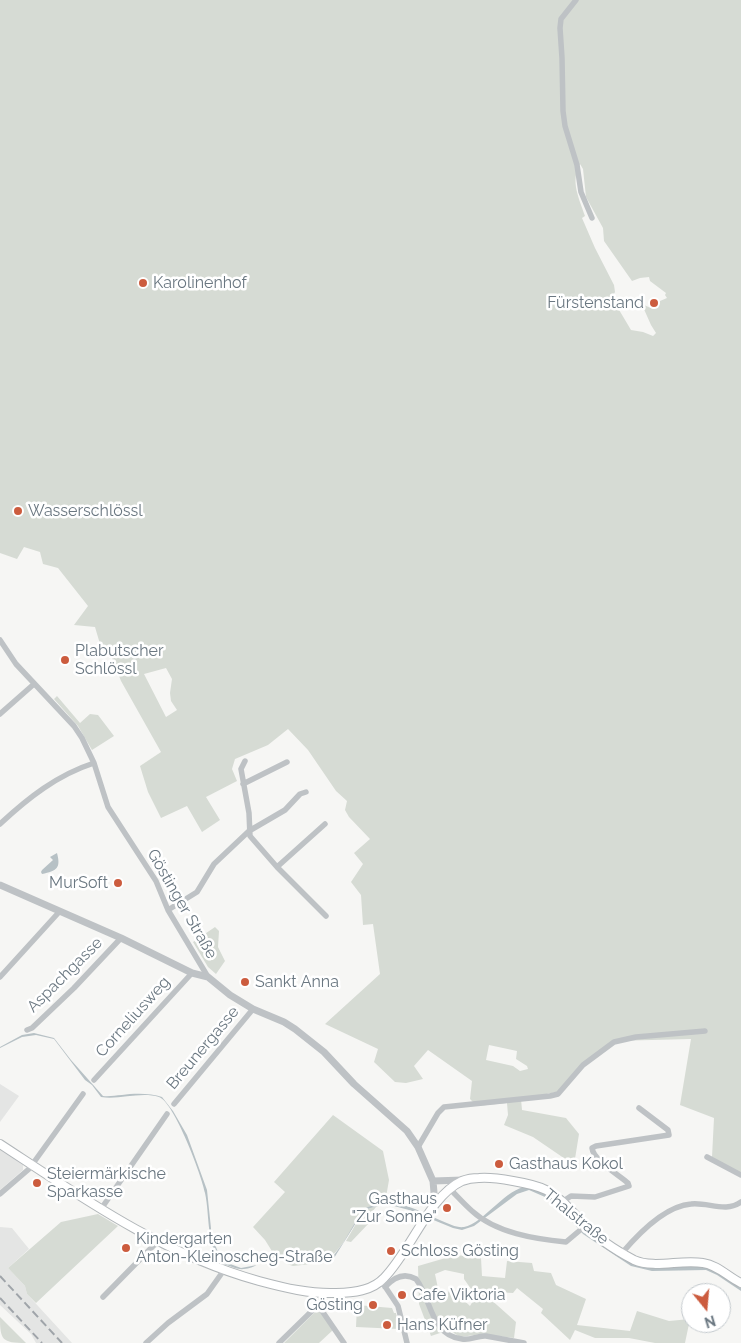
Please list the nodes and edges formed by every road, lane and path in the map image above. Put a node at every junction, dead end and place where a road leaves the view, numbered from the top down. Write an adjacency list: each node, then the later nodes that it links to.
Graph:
1 (576, 0): 2 (street)
2 (592, 218)
3 (0, 640): 4 (street, Göstinger Straße)
4 (34, 684): 5 (street); 8 (street, Göstinger Straße)
5 (0, 714)
6 (245, 761): 9 (street)
7 (287, 762): 9 (street)
8 (94, 763): 11 (street); 16 (street, Göstinger Straße)
9 (243, 784): 13 (street)
10 (306, 792): 13 (street)
11 (0, 824)
12 (325, 824): 14 (street)
13 (249, 831): 14 (street); 16 (street)
14 (277, 867): 18 (street)
15 (0, 885): 17 (street)
16 (168, 910): 22 (street, Göstinger Straße)
17 (60, 911): 19 (street); 21 (street)
18 (326, 916)
19 (121, 938): 20 (street); 24 (street, Aspachgasse)
20 (192, 973): 22 (street); 26 (street, Corneliusweg)
21 (0, 977)
22 (208, 977): 23 (street, Göstinger Straße)
23 (253, 1009): 28 (street, Breunergasse); 32 (street, Göstinger Straße)
24 (27, 1030)
25 (705, 1031): 32 (street)
26 (94, 1080)
27 (83, 1094): 34 (street)
28 (174, 1104)
29 (639, 1108): 40 (street)
30 (167, 1114): 43 (street, Breunergasse)
31 (0, 1144): 34 (main road)
32 (418, 1147): 37 (street, Göstinger Straße)
33 (707, 1157): 35 (street)
34 (32, 1165): 39 (street); 43 (main road)
35 (741, 1176)
36 (464, 1180): 37 (street); 38 (main road); 40 (main road, Thalstraße)
37 (433, 1181): 42 (street, Göstinger Straße)
38 (450, 1189): 42 (main road); 44 (street)
39 (0, 1194)
40 (562, 1202): 44 (main road, Thalstraße)
41 (741, 1202): 46 (street)
42 (434, 1204): 49 (main road)
43 (102, 1209): 45 (main road)
44 (584, 1227): 46 (main road, Thalstraße)
45 (157, 1242): 47 (main road); 51 (street)
46 (622, 1253): 48 (main road, Thalstraße)
47 (224, 1270): 50 (main road); 54 (street)
48 (741, 1283)
49 (383, 1284): 50 (main road); 53 (street); 57 (street)
50 (325, 1293): 52 (street)
51 (103, 1297)
52 (318, 1305): 55 (street); 56 (street)
53 (491, 1337): 58 (street); 59 (street)
54 (146, 1343)
55 (279, 1343)
56 (344, 1343)
57 (407, 1343)
58 (497, 1343)
59 (524, 1343)

